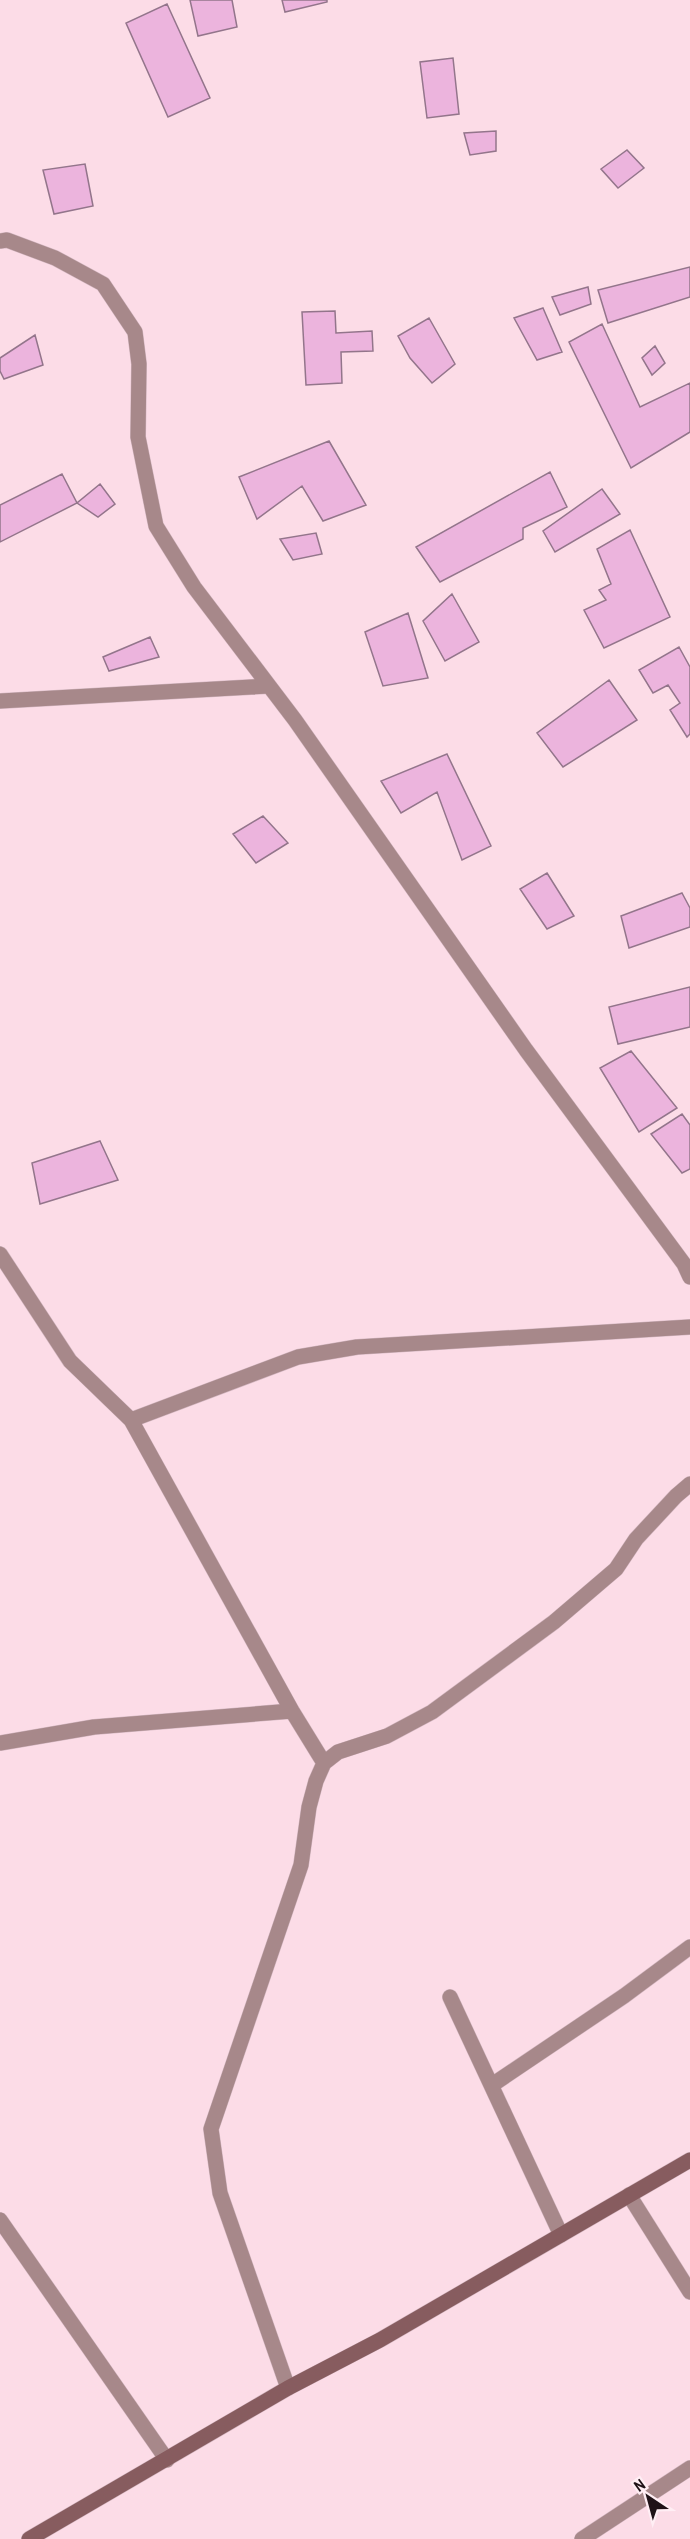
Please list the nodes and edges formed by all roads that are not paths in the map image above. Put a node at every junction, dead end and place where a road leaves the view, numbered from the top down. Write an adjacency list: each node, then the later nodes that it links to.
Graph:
1 (0, 241): 2 (street)
2 (269, 686): 3 (street); 5 (street)
3 (0, 701)
4 (0, 1254): 7 (street)
5 (688, 1267)
6 (690, 1327): 7 (street)
7 (131, 1419): 9 (street)
8 (690, 1484): 11 (street)
9 (292, 1711): 10 (street); 11 (street)
10 (0, 1743)
11 (324, 1763): 20 (street)
12 (690, 1947): 14 (street)
13 (450, 1997): 14 (street)
14 (492, 2085): 18 (street)
15 (690, 2160): 16 (street)
16 (629, 2195): 18 (street); 19 (street)
17 (0, 2220): 21 (street)
18 (561, 2235): 20 (street)
19 (690, 2292)
20 (288, 2388): 21 (street)
21 (167, 2460): 23 (street)
22 (690, 2468): 24 (street)
23 (29, 2539)
24 (582, 2539)

